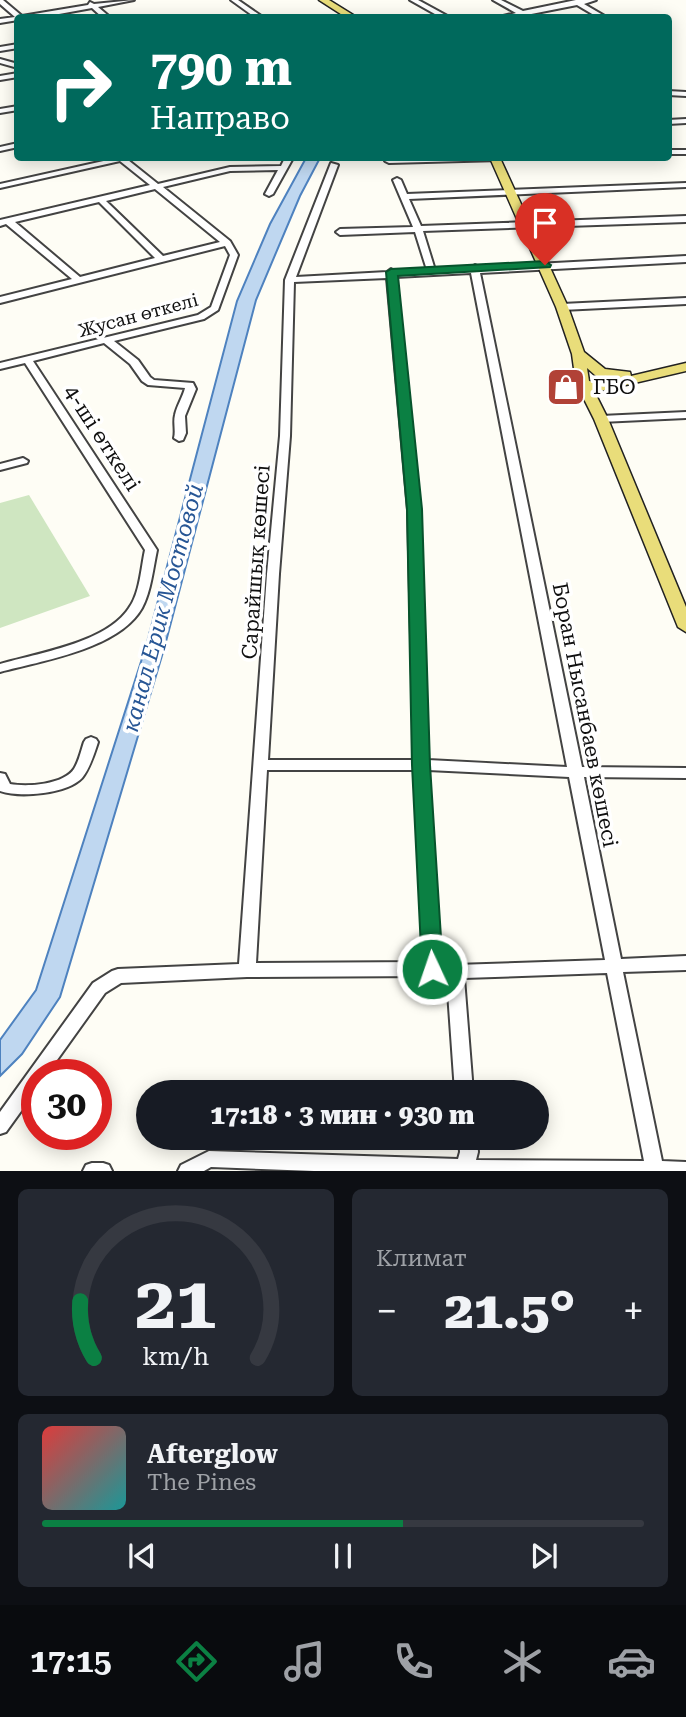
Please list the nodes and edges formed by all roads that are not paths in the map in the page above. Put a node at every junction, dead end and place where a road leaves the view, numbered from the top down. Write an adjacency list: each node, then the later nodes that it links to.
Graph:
1 (85, 0): 10 (street)
2 (131, 0): 10 (street)
3 (234, 0): 15 (street)
4 (323, 0): 16 (main road)
5 (413, 0): 17 (street)
6 (496, 0): 11 (street)
7 (593, 0): 9 (street)
8 (0, 1): 12 (street)
9 (576, 1): 11 (street); 19 (street)
10 (93, 6): 13 (street); 14 (street)
11 (522, 13): 18 (street)
12 (15, 14)
13 (44, 14)
14 (103, 14)
15 (255, 14)
16 (347, 14)
17 (440, 14)
18 (517, 14)
19 (598, 14)
20 (110, 161): 28 (street)
21 (127, 161): 29 (street)
22 (287, 161): 25 (street)
23 (496, 161): 30 (main road)
24 (334, 165): 47 (street, Сарайшық көшесі)
25 (283, 168): 29 (street); 31 (street)
26 (397, 180): 32 (street)
27 (686, 185): 30 (street)
28 (0, 186)
29 (158, 187): 33 (street); 39 (street)
30 (512, 192): 32 (street); 36 (main road)
31 (269, 194)
32 (405, 197): 37 (street)
33 (101, 200): 35 (street); 40 (street)
34 (686, 219): 36 (street)
35 (4, 222): 46 (street)
36 (528, 226): 37 (street); 42 (main road)
37 (418, 229): 38 (street); 44 (street)
38 (340, 232)
39 (227, 243): 40 (street); 51 (street, Жусан өткелі)
40 (161, 259): 46 (street)
41 (686, 259): 42 (street)
42 (545, 265): 43 (street); 50 (main road)
43 (475, 268): 44 (street); 67 (street, Боран Нысанбаев көшесі)
44 (431, 270): 45 (street)
45 (391, 272): 47 (street); 66 (street)
46 (78, 280): 48 (street)
47 (290, 280): 65 (street, Сарайшық көшесі)
48 (0, 300)
49 (686, 301): 50 (street)
50 (562, 307): 52 (main road)
51 (106, 340): 53 (street, Жусан өткелі); 59 (street)
52 (578, 354): 56 (main road); 57 (main road)
53 (28, 360): 54 (street, Жусан өткелі); 63 (street, 4-шi өткелi)
54 (0, 366)
55 (686, 367): 56 (main road)
56 (626, 378): 57 (main road); 57 (main road)
57 (596, 396): 58 (street); 62 (main road)
58 (686, 415)
59 (179, 439)
60 (23, 461): 61 (street)
61 (0, 467)
62 (686, 627)
63 (0, 668)
64 (91, 742): 69 (street)
65 (261, 765): 66 (street); 73 (street, Сарайшық көшесі)
66 (421, 765): 67 (street); 72 (street)
67 (576, 772): 68 (street); 71 (street, Боран Нысанбаев көшесі)
68 (686, 773)
69 (0, 778)
70 (686, 962): 71 (street)
71 (612, 964): 74 (street); 82 (street, Боран Нысанбаев көшесі)
72 (432, 969): 73 (street); 74 (street)
73 (247, 971): 75 (street)
74 (455, 972): 77 (street)
75 (99, 988): 76 (street)
76 (48, 1059)
77 (463, 1080)
78 (21, 1097): 79 (street)
79 (0, 1126)
80 (469, 1150): 81 (street)
81 (464, 1170): 82 (street); 86 (street)
82 (655, 1170): 83 (street)
83 (686, 1170)
84 (92, 1171): 85 (street)
85 (103, 1171)
86 (187, 1171)

